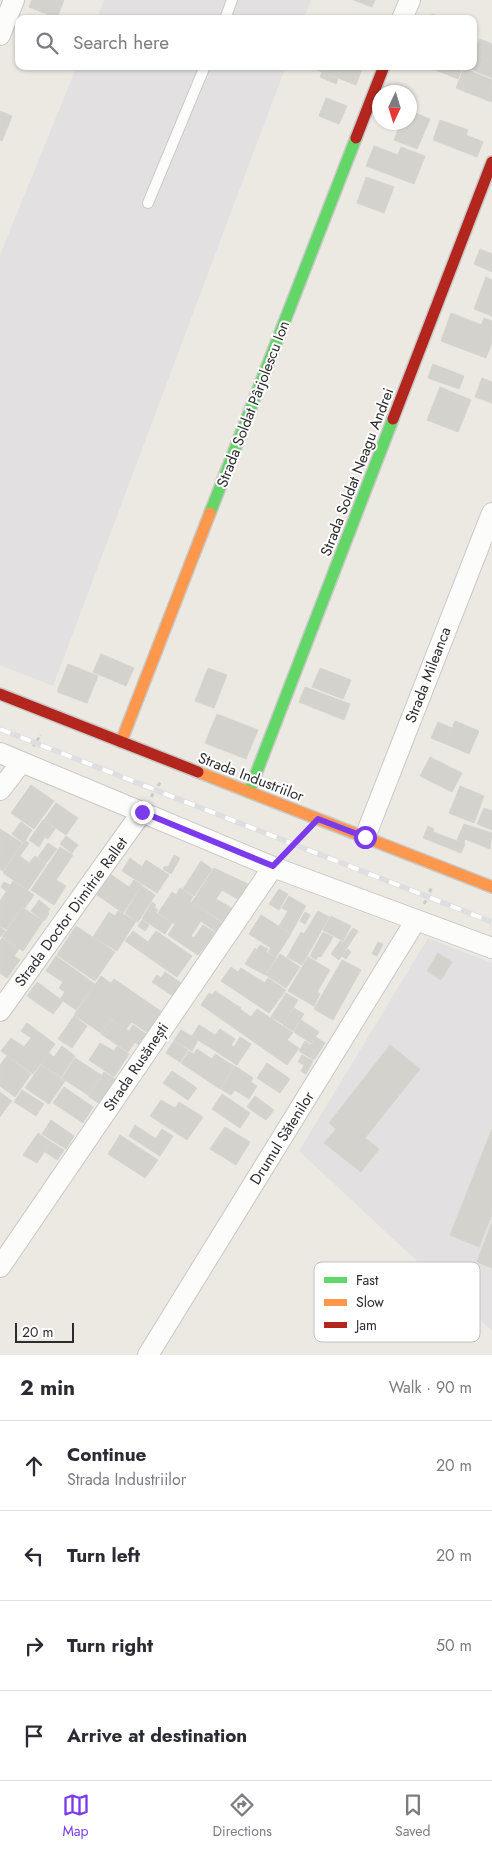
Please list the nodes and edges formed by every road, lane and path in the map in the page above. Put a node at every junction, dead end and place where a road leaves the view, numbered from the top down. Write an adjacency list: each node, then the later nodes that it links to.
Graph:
1 (14, 0): 6 (street)
2 (232, 0): 4 (lane)
3 (410, 0): 5 (street)
4 (226, 15)
5 (404, 15)
6 (0, 35)
7 (203, 70): 10 (lane)
8 (382, 70): 14 (street, Strada Soldat Pârjolescu Ion)
9 (492, 162): 19 (street, Strada Soldat Neagu Andrei)
10 (148, 203)
11 (492, 513): 22 (street, Strada Mileanca)
12 (0, 694): 13 (street, Strada Industriilor)
13 (54, 715): 14 (street, Strada Industriilor); 17 (path)
14 (121, 742): 16 (street, Strada Industriilor)
15 (0, 753): 17 (street)
16 (172, 762): 19 (street, Strada Industriilor); 20 (path)
17 (21, 763): 18 (street); 20 (street)
18 (0, 790)
19 (249, 792): 21 (street, Strada Industriilor)
20 (142, 812): 23 (street); 28 (street, Strada Doctor Dimitrie Rallet)
21 (318, 819): 22 (street, Strada Industriilor); 23 (path)
22 (365, 837): 24 (street, Strada Industriilor)
23 (273, 866): 26 (street); 29 (street, Strada Rusănești)
24 (441, 867): 25 (street, Strada Industriilor); 26 (path)
25 (490, 882)
26 (416, 920): 27 (street); 30 (street, Drumul Sătenilor)
27 (492, 948)
28 (0, 1011)
29 (0, 1267)
30 (148, 1355)

